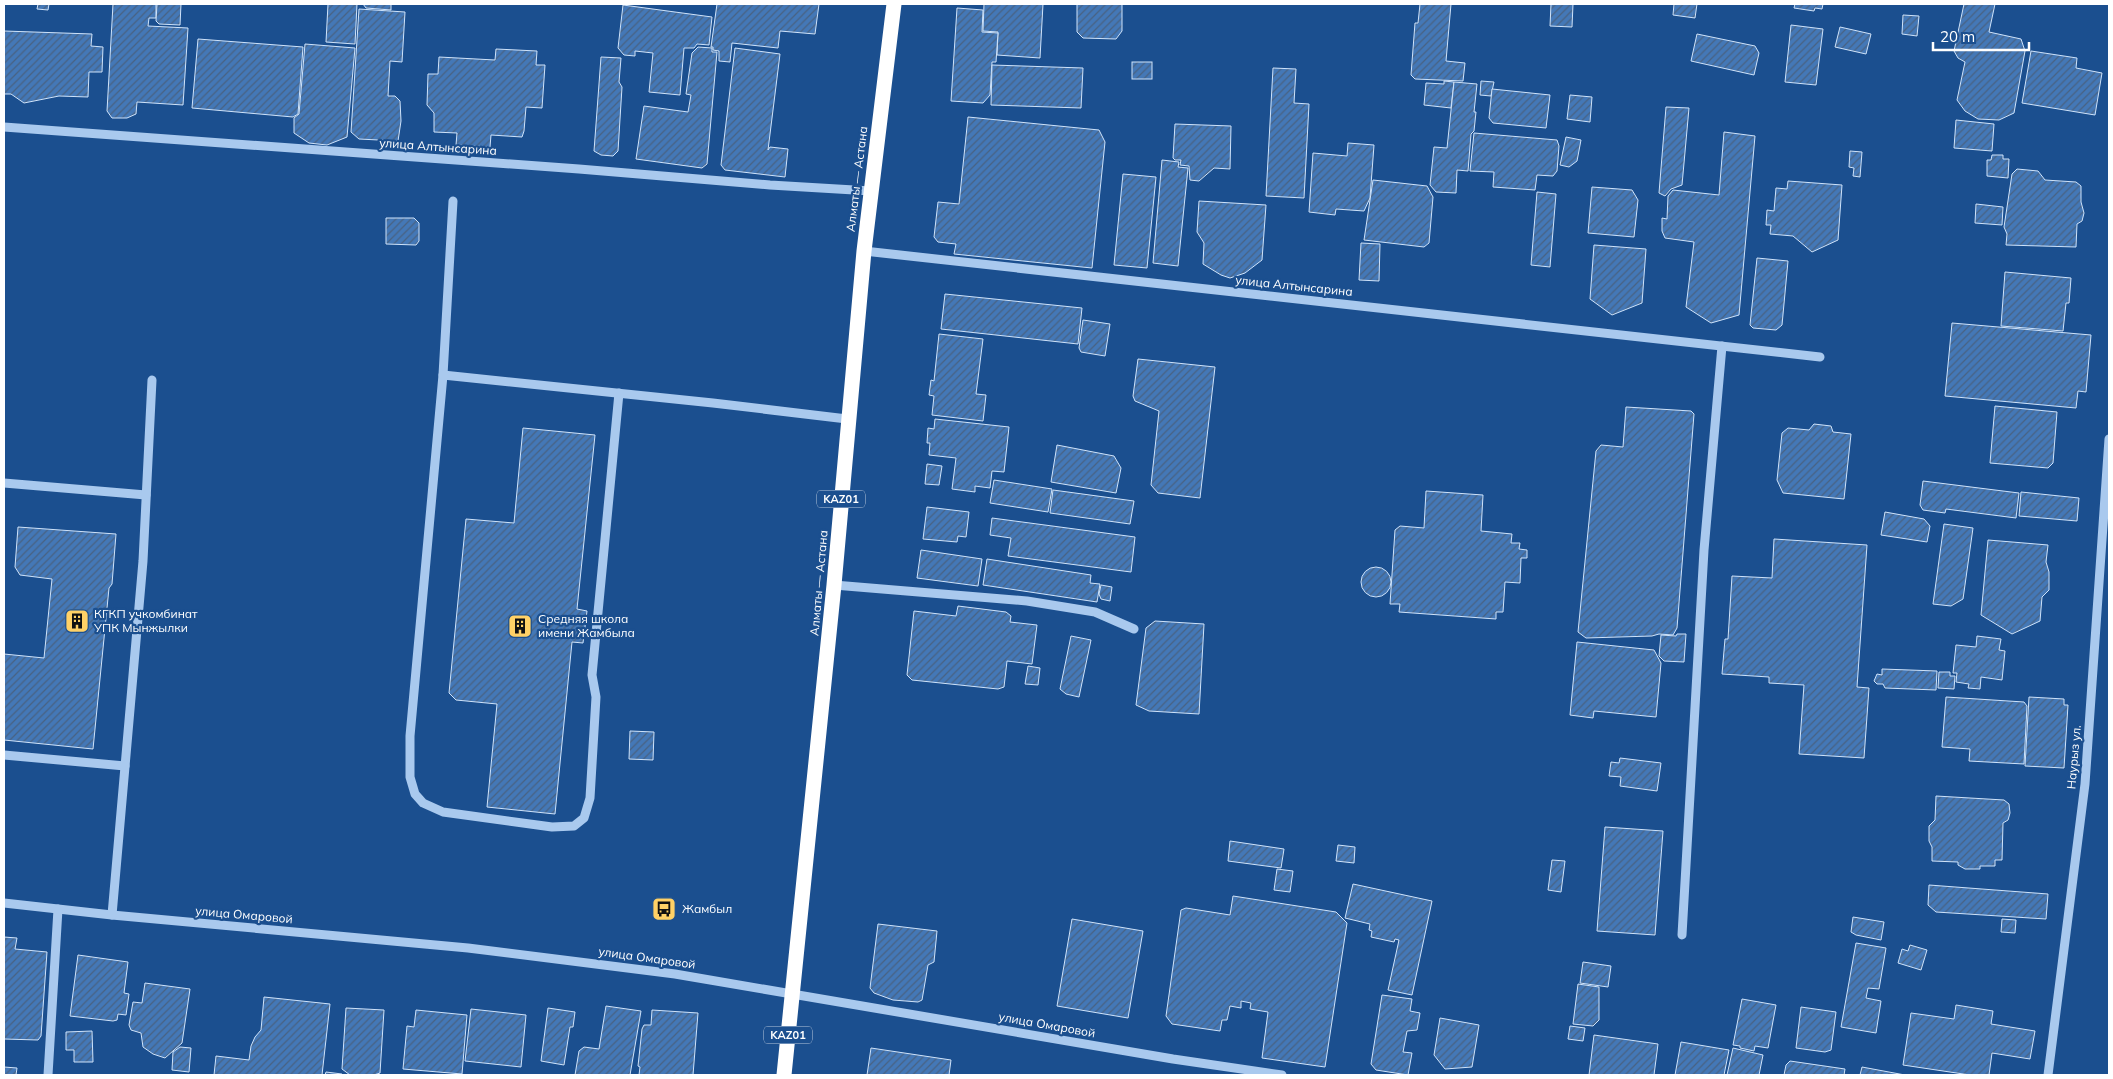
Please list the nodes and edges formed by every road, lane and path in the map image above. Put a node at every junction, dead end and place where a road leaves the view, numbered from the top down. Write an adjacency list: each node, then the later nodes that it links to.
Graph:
1 (894, 4): 3 (highway, Алматы — Астана / KАZ01)
2 (4, 127): 3 (street, улица Алтынсарина)
3 (871, 191): 5 (highway, Алматы — Астана / KАZ01)
4 (453, 201): 8 (street)
5 (864, 251): 6 (street, улица Алтынсарина); 11 (highway, Алматы — Астана / KАZ01)
6 (1722, 346): 7 (street, улица Алтынсарина); 22 (street)
7 (1820, 357)
8 (443, 376): 10 (street); 10 (street)
9 (152, 380): 14 (street)
10 (619, 393): 11 (street)
11 (848, 419): 15 (highway, Алматы — Астана / KАZ01)
12 (2109, 439): 27 (street, Наурыз ул.)
13 (4, 483): 14 (street)
14 (146, 495): 18 (street)
15 (834, 585): 16 (street); 23 (highway, Алматы — Астана / KАZ01)
16 (1134, 629)
17 (4, 756): 18 (street)
18 (125, 766): 21 (street)
19 (4, 903): 20 (street, улица Омаровой)
20 (58, 908): 21 (street, улица Омаровой); 24 (street)
21 (112, 915): 23 (street, улица Омаровой)
22 (1682, 935)
23 (792, 995): 25 (highway, Алматы — Астана / KАZ01); 26 (street, улица Омаровой)
24 (48, 1075)
25 (784, 1075)
26 (1282, 1075)
27 (2048, 1075)

